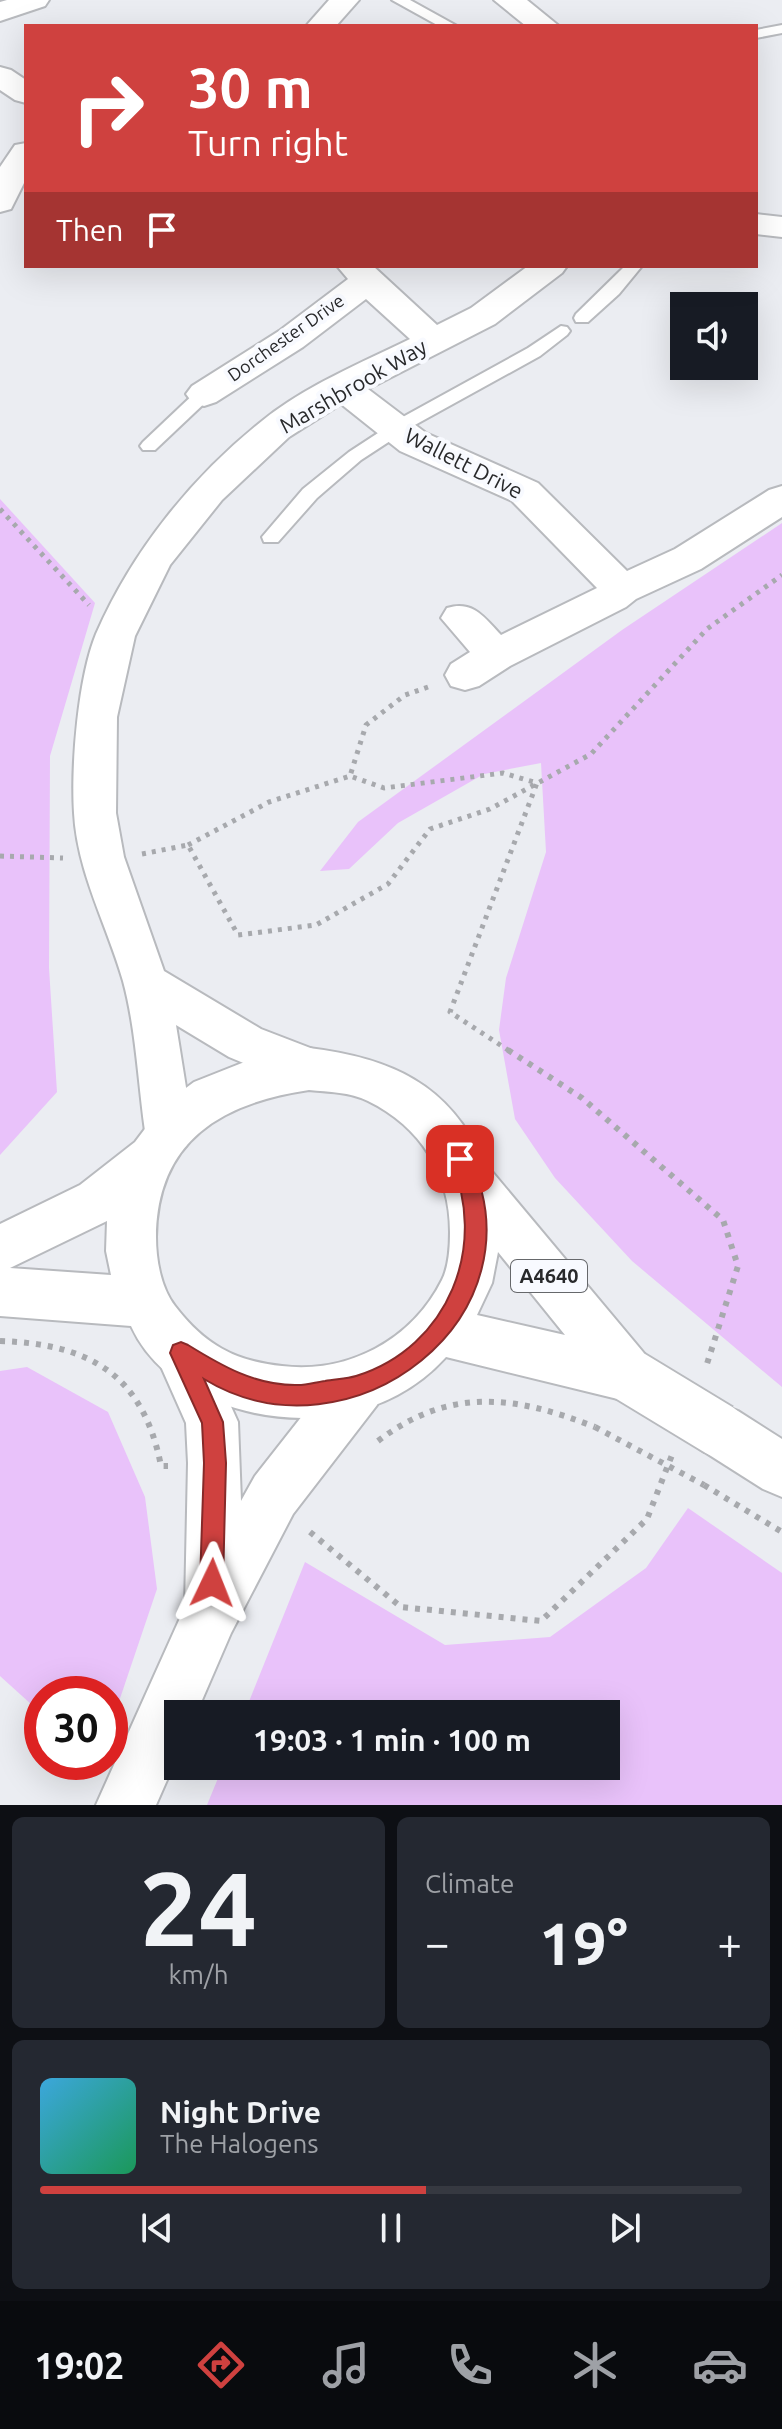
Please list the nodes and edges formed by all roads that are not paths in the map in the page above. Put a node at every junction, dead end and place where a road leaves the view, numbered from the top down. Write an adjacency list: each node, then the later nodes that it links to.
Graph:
1 (35, 0): 5 (street)
2 (345, 0): 6 (street)
3 (399, 0): 7 (lane)
4 (508, 0): 8 (street)
5 (0, 12)
6 (322, 24)
7 (446, 24)
8 (542, 24)
9 (782, 29): 10 (lane)
10 (758, 34)
11 (0, 76): 12 (street)
12 (24, 93)
13 (24, 154): 14 (street)
14 (0, 202)
15 (758, 224): 16 (street)
16 (782, 227)
17 (547, 268): 22 (street, Marshbrook Way)
18 (632, 268): 20 (lane)
19 (360, 273): 22 (street, Dorchester Drive); 24 (street, Dorchester Drive)
20 (582, 318)
21 (561, 331): 25 (lane)
22 (433, 340): 23 (street, Marshbrook Way)
23 (343, 387): 25 (street, Wallett Drive); 31 (street, Marshbrook Way)
24 (204, 394): 26 (lane)
25 (399, 431): 28 (lane); 29 (street, Wallett Drive)
26 (149, 446)
27 (782, 499): 29 (street)
28 (271, 537)
29 (622, 589): 30 (street)
30 (461, 618)
31 (146, 983): 32 (street); 33 (street, Marshbrook Way)
32 (309, 1069): 33 (street, A4640); 34 (street, A4640)
33 (160, 1144): 35 (street, A4640); 37 (street, A4640)
34 (469, 1177): 38 (street, A4640); 40 (street, A4640)
35 (0, 1249)
36 (0, 1292): 37 (street)
37 (143, 1302): 39 (street, A4640)
38 (440, 1331): 40 (street, A4640); 41 (street, A4640)
39 (181, 1353): 41 (street, A4640); 43 (street)
40 (630, 1376): 42 (street, A4640, bridge)
41 (358, 1387): 43 (street)
42 (782, 1470)
43 (211, 1613): 44 (street)
44 (126, 1805)

